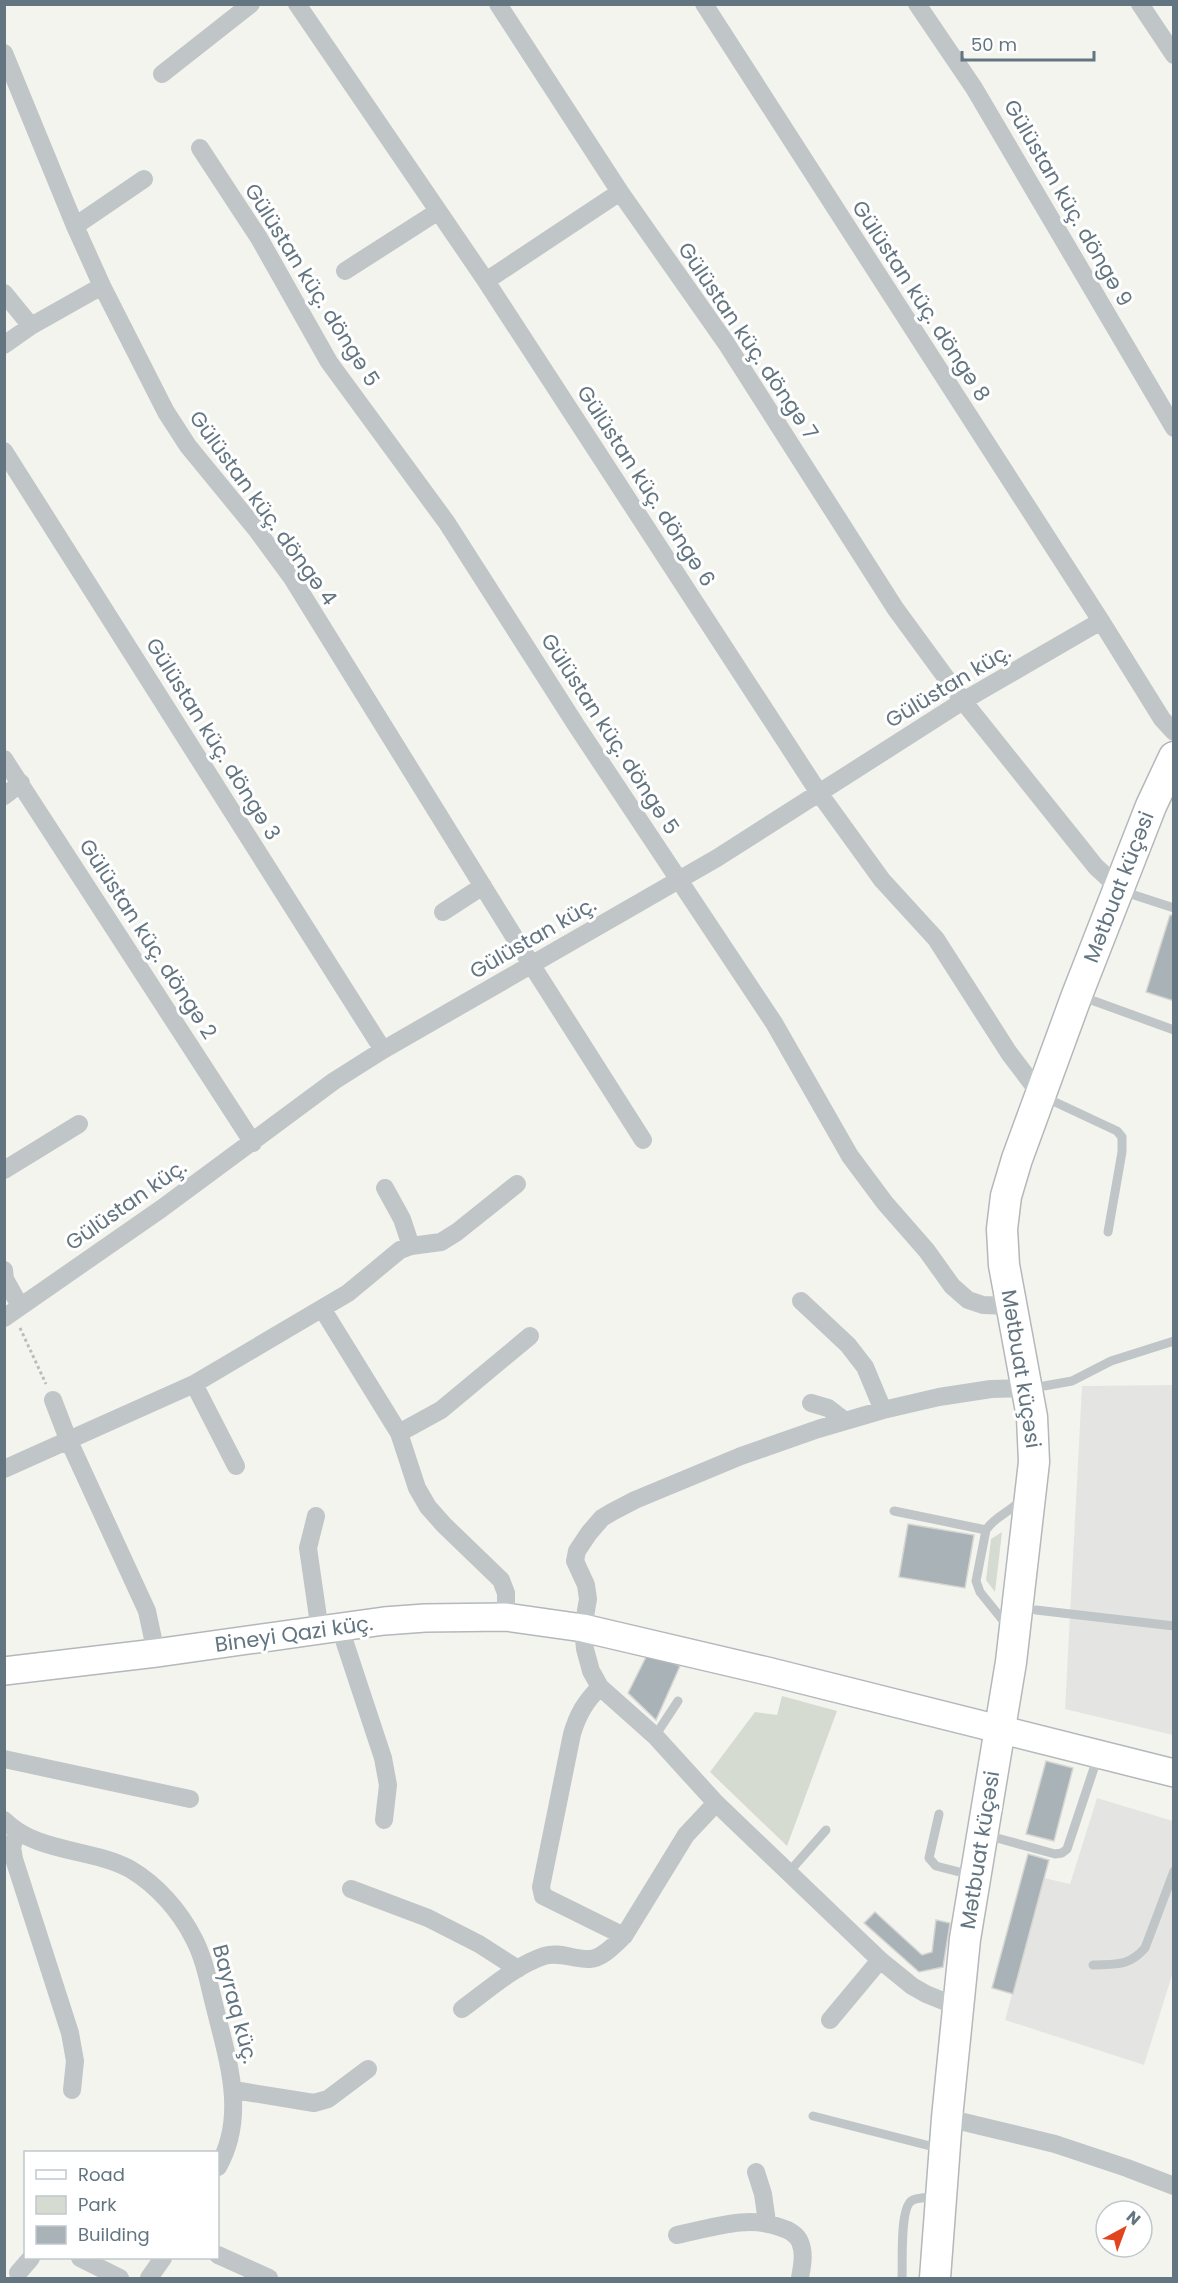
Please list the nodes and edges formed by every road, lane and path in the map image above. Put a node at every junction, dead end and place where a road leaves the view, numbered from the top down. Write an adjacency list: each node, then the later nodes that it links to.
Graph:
1 (250, 4): 9 (street)
2 (297, 4): 13 (street, Gülüstan küç. döngə 6)
3 (498, 4): 12 (street, Gülüstan küç. döngə 7)
4 (704, 4): 23 (street, Gülüstan küç. döngə 8)
5 (917, 4): 21 (street, Gülüstan küç. döngə 9)
6 (1140, 4): 8 (street)
7 (4, 53): 14 (street, Gülüstan küç. döngə 4)
8 (1173, 55)
9 (162, 74)
10 (200, 148): 32 (street, Gülüstan küç. döngə 5)
11 (144, 179): 14 (street)
12 (620, 192): 16 (street); 24 (street, Gülüstan küç. döngə 7)
13 (438, 212): 15 (street); 16 (street, Gülüstan küç. döngə 6)
14 (75, 226): 17 (street, Gülüstan küç. döngə 4)
15 (345, 271)
16 (486, 281): 29 (street, Gülüstan küç. döngə 6)
17 (102, 286): 19 (street); 33 (street, Gülüstan küç. döngə 4)
18 (4, 293): 19 (street)
19 (31, 327): 20 (street)
20 (4, 345)
21 (1173, 428)
22 (4, 451): 40 (street, Gülüstan küç. döngə 3)
23 (1101, 621): 24 (street, Gülüstan küç.); 25 (street, Gülüstan küç. döngə 8)
24 (963, 701): 29 (street, Gülüstan küç.); 34 (street, Gülüstan küç. döngə 7)
25 (1173, 732)
26 (1173, 757): 34 (main road, Mətbuat küçəsi)
27 (4, 759): 28 (street, Gülüstan küç. döngə 2)
28 (21, 783): 31 (street); 44 (street, Gülüstan küç. döngə 2)
29 (819, 793): 32 (street, Gülüstan küç.); 41 (street, Gülüstan küç. döngə 6)
30 (1173, 795): 34 (main road, Mətbuat küçəsi)
31 (4, 796)
32 (679, 880): 37 (street, Gülüstan küç.); 53 (street, Gülüstan küç. döngə 5)
33 (483, 886): 36 (street); 37 (street, Gülüstan küç. döngə 4)
34 (1126, 891): 35 (lane); 38 (main road, Mətbuat küçəsi)
35 (1173, 908)
36 (443, 912)
37 (531, 964): 40 (street, Gülüstan küç.); 43 (street, Gülüstan küç. döngə 4)
38 (1085, 998): 39 (lane); 41 (main road, Mətbuat küçəsi)
39 (1173, 1030)
40 (382, 1050): 44 (street, Gülüstan küç.)
41 (1048, 1098): 48 (lane); 53 (main road, Mətbuat küçəsi); 59 (main road, Mətbuat küçəsi)
42 (79, 1124): 45 (street)
43 (643, 1140)
44 (253, 1143): 55 (street, Gülüstan küç.)
45 (4, 1170)
46 (516, 1184): 49 (street)
47 (385, 1188): 49 (street)
48 (1108, 1232)
49 (411, 1246): 54 (street)
50 (4, 1270): 51 (street)
51 (5, 1279): 55 (street)
52 (801, 1301): 62 (street)
53 (1011, 1306): 59 (main road, Mətbuat küçəsi)
54 (323, 1310): 58 (street); 64 (street)
55 (12, 1313): 60 (path)
56 (530, 1336): 64 (street)
57 (1173, 1341): 59 (lane)
58 (194, 1384): 65 (street); 66 (street)
59 (1036, 1387): 62 (street); 68 (main road, Mətbuat küçəsi); 72 (main road, Mətbuat küçəsi)
60 (53, 1400): 65 (street)
61 (811, 1403): 63 (street)
62 (883, 1410): 63 (street)
63 (845, 1421): 75 (street)
64 (399, 1433): 73 (street)
65 (68, 1439): 67 (street); 78 (street)
66 (236, 1466)
67 (4, 1469)
68 (1032, 1486): 71 (lane); 77 (main road, Mətbuat küçəsi)
69 (894, 1511): 71 (lane)
70 (316, 1515): 76 (street)
71 (986, 1530): 77 (lane)
72 (1036, 1610): 74 (lane); 82 (main road, Mətbuat küçəsi)
73 (506, 1617): 75 (main road, Bineyi Qazi küç.); 76 (main road, Bineyi Qazi küç.)
74 (1173, 1626)
75 (583, 1628): 80 (street); 82 (main road, Bineyi Qazi küç.)
76 (330, 1629): 78 (main road, Bineyi Qazi küç.); 90 (street)
77 (1014, 1635): 82 (main road, Mətbuat küçəsi)
78 (156, 1653): 79 (main road, Bineyi Qazi küç.)
79 (4, 1671)
80 (600, 1687): 83 (street); 98 (street)
81 (678, 1701): 83 (lane)
82 (1010, 1732): 84 (main road, Bineyi Qazi küç.); 93 (main road, Mətbuat küçəsi); 96 (main road, Mətbuat küçəsi)
83 (655, 1736): 88 (street)
84 (1099, 1754): 86 (main road, Bineyi Qazi küç.); 93 (lane)
85 (4, 1759): 87 (street)
86 (1173, 1773)
87 (190, 1799)
88 (716, 1803): 95 (street); 98 (street)
89 (939, 1814): 96 (lane)
90 (384, 1820)
91 (11, 1826): 106 (street); 107 (street, Bayraq küç.)
92 (826, 1830): 95 (lane)
93 (997, 1838): 102 (main road, Mətbuat küçəsi)
94 (1173, 1871): 100 (lane)
95 (789, 1872): 99 (street)
96 (976, 1876): 102 (main road, Mətbuat küçəsi)
97 (351, 1889): 101 (street)
98 (624, 1936): 101 (street)
99 (880, 1960): 102 (street); 104 (street)
100 (1093, 1965)
101 (518, 1969): 103 (street)
102 (958, 2007): 109 (main road, Mətbuat küçəsi)
103 (462, 2009)
104 (830, 2020)
105 (369, 2069): 107 (street)
106 (72, 2090)
107 (234, 2090): 111 (street, Bayraq küç.)
108 (813, 2116): 110 (lane)
109 (947, 2118): 110 (main road, Mətbuat küçəsi); 113 (street)
110 (944, 2149): 114 (main road, Mətbuat küçəsi)
111 (219, 2164)
112 (756, 2172): 115 (street)
113 (1173, 2186)
114 (940, 2197): 126 (lane); 127 (main road, Mətbuat küçəsi)
115 (767, 2222): 116 (street); 125 (street)
116 (677, 2235)
117 (30, 2259): 121 (street)
118 (82, 2259): 122 (street)
119 (162, 2259): 123 (street)
120 (223, 2265): 124 (street)
121 (18, 2273)
122 (120, 2278)
123 (149, 2278)
124 (270, 2278)
125 (800, 2278)
126 (902, 2278)
127 (935, 2278)

